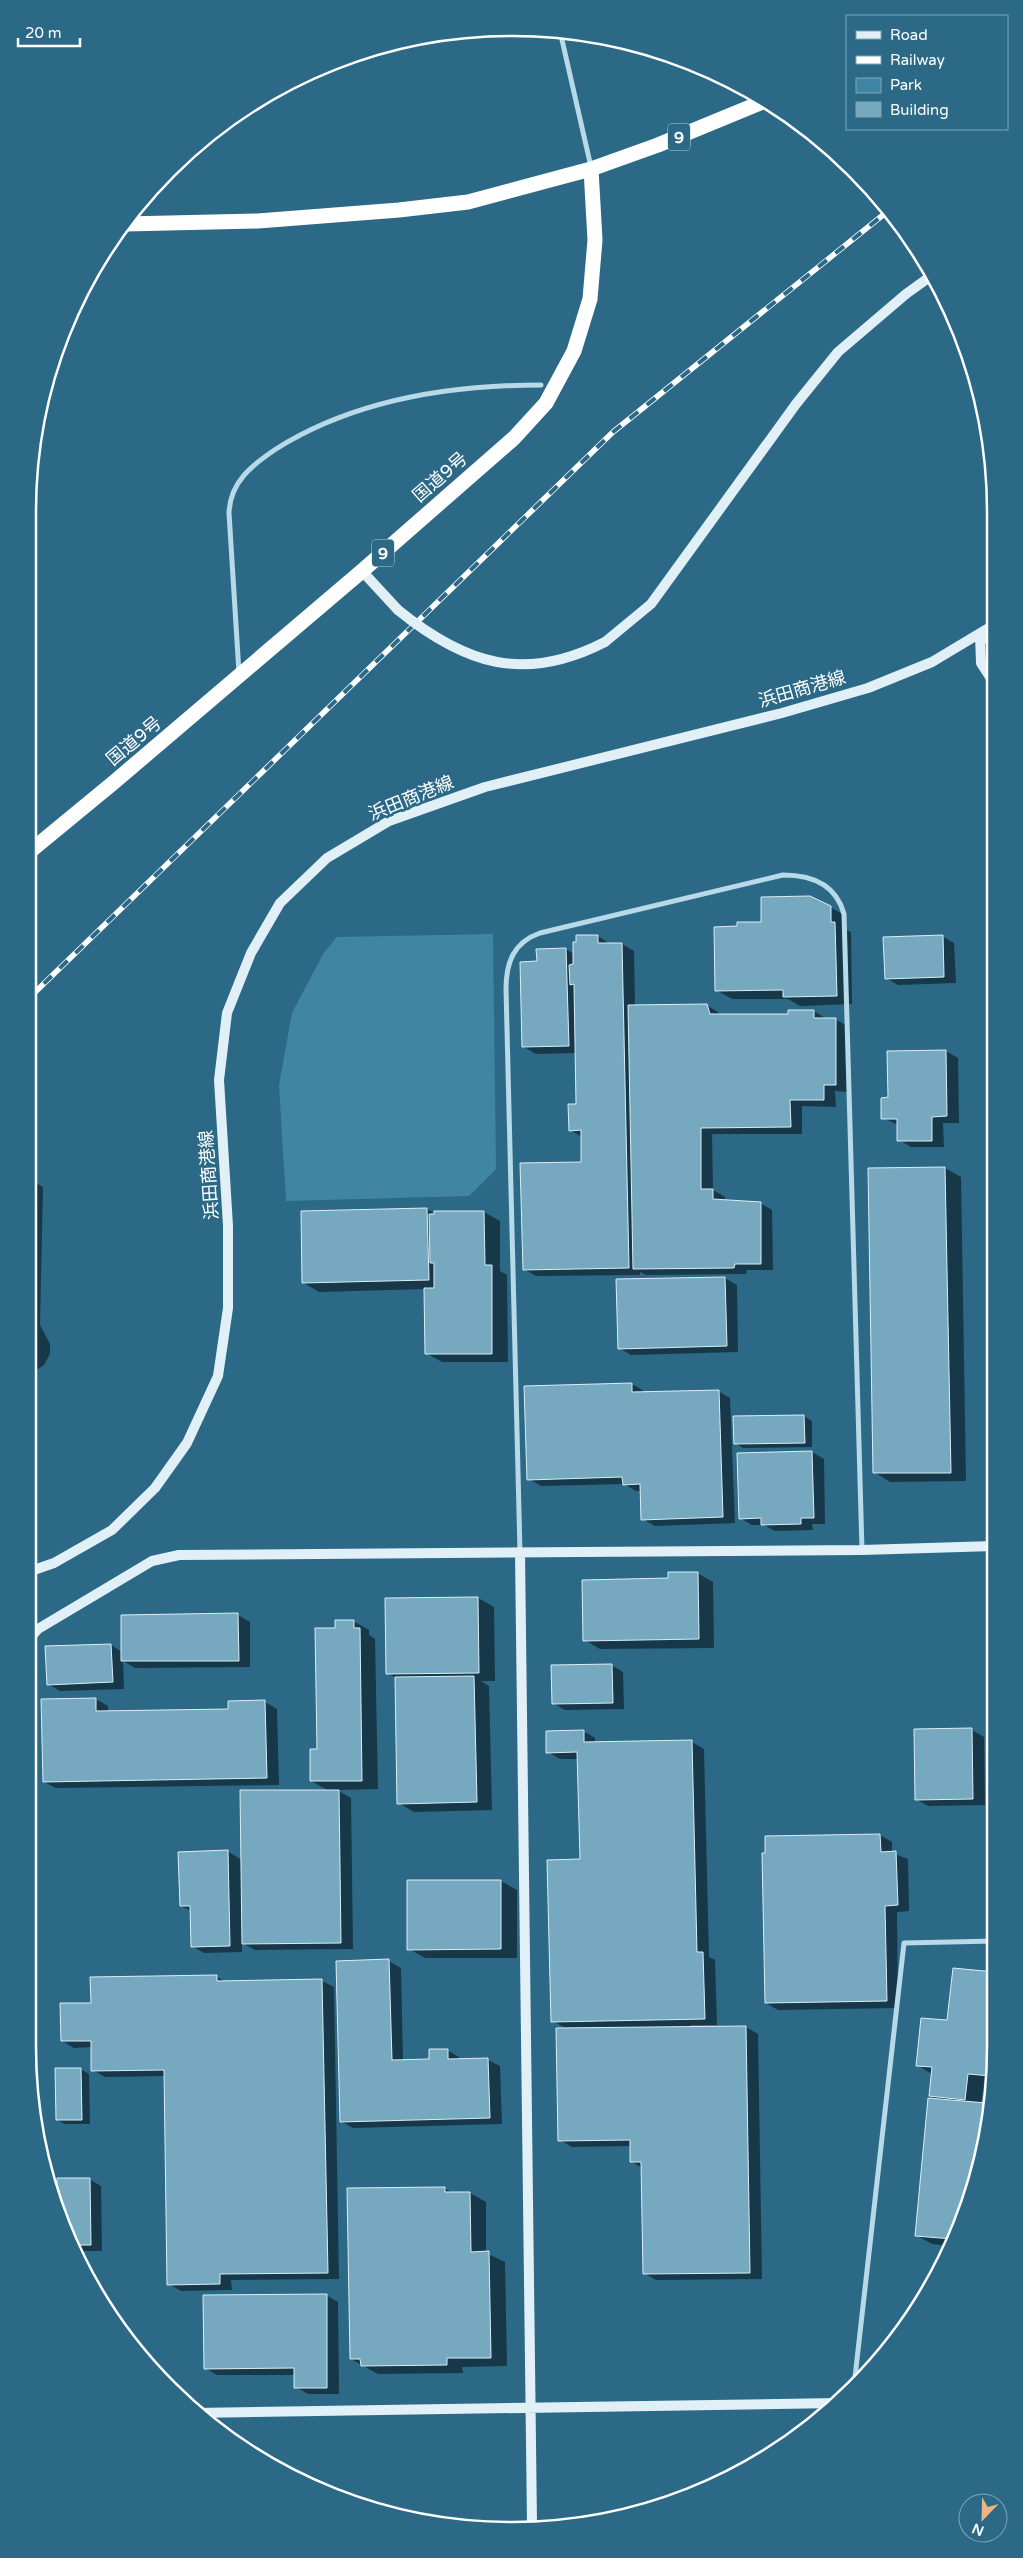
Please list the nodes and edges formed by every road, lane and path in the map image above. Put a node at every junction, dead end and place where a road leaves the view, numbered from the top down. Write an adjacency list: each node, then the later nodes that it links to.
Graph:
1 (562, 39): 3 (street)
2 (757, 104): 3 (highway, 9)
3 (591, 168): 4 (highway); 7 (highway, 国道9号 / 9)
4 (133, 224)
5 (926, 280): 7 (street, bridge)
6 (540, 385): 12 (street)
7 (362, 571): 12 (highway, 国道9号 / 9)
8 (987, 630): 9 (street, 浜田商港線)
9 (980, 635): 10 (street); 11 (street); 17 (street, 浜田商港線)
10 (987, 638)
11 (987, 672)
12 (239, 676): 13 (highway, 国道9号 / 9)
13 (36, 847)
14 (987, 1546): 15 (street)
15 (862, 1550): 16 (street); 16 (street)
16 (520, 1552): 18 (street); 22 (street)
17 (36, 1569)
18 (36, 1631)
19 (987, 1942): 20 (street)
20 (855, 2375)
21 (826, 2403): 22 (street)
22 (531, 2408): 23 (street); 24 (street)
23 (209, 2413)
24 (532, 2521)

